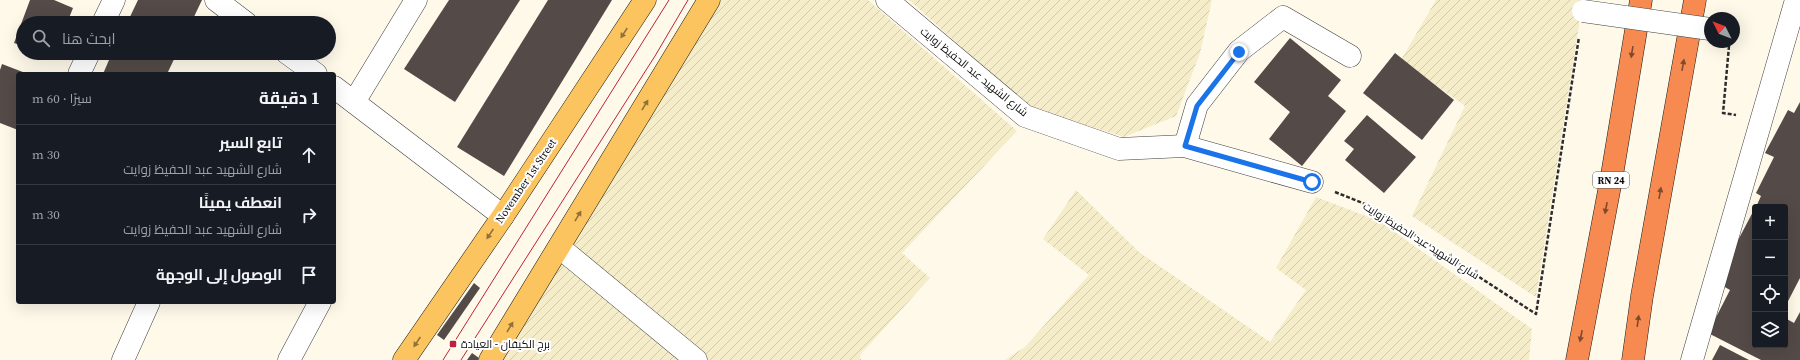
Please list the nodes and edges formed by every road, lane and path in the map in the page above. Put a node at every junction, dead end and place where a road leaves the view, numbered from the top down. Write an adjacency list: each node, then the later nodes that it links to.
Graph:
1 (114, 0): 11 (street)
2 (216, 0): 12 (street)
3 (416, 0): 21 (street)
4 (645, 0): 25 (main road, November 1st Street, one-way to 25)
5 (709, 0): 26 (main road, one-way to 5)
6 (888, 0): 23 (street, شارع الشهيد عبد الحفيظ زوايت)
7 (1641, 0): 34 (highway, RN 24, one-way to 34)
8 (1695, 0): 35 (highway, one-way to 8)
9 (1796, 0): 36 (street)
10 (1583, 11): 13 (street, bridge); 24 (path, شارع الشهيد عبد الحفيظ زوايت)
11 (106, 16)
12 (237, 16)
13 (1704, 28)
14 (1729, 48): 22 (path)
15 (1350, 56): 23 (street)
16 (86, 60): 18 (street)
17 (297, 60): 19 (street)
18 (80, 72)
19 (313, 72)
20 (336, 88): 21 (street)
21 (354, 102): 25 (street)
22 (1722, 113)
23 (1185, 146): 24 (street, شارع الشهيد عبد الحفيظ زوايت)
24 (1312, 182)
25 (503, 216): 31 (main road, November 1st Street, one-way to 31)
26 (559, 247): 32 (main road, one-way to 26); 33 (street)
27 (148, 304): 29 (street)
28 (319, 304): 30 (street)
29 (122, 360)
30 (288, 360)
31 (404, 360)
32 (490, 360)
33 (696, 360)
34 (1577, 360)
35 (1633, 360)
36 (1692, 360)

